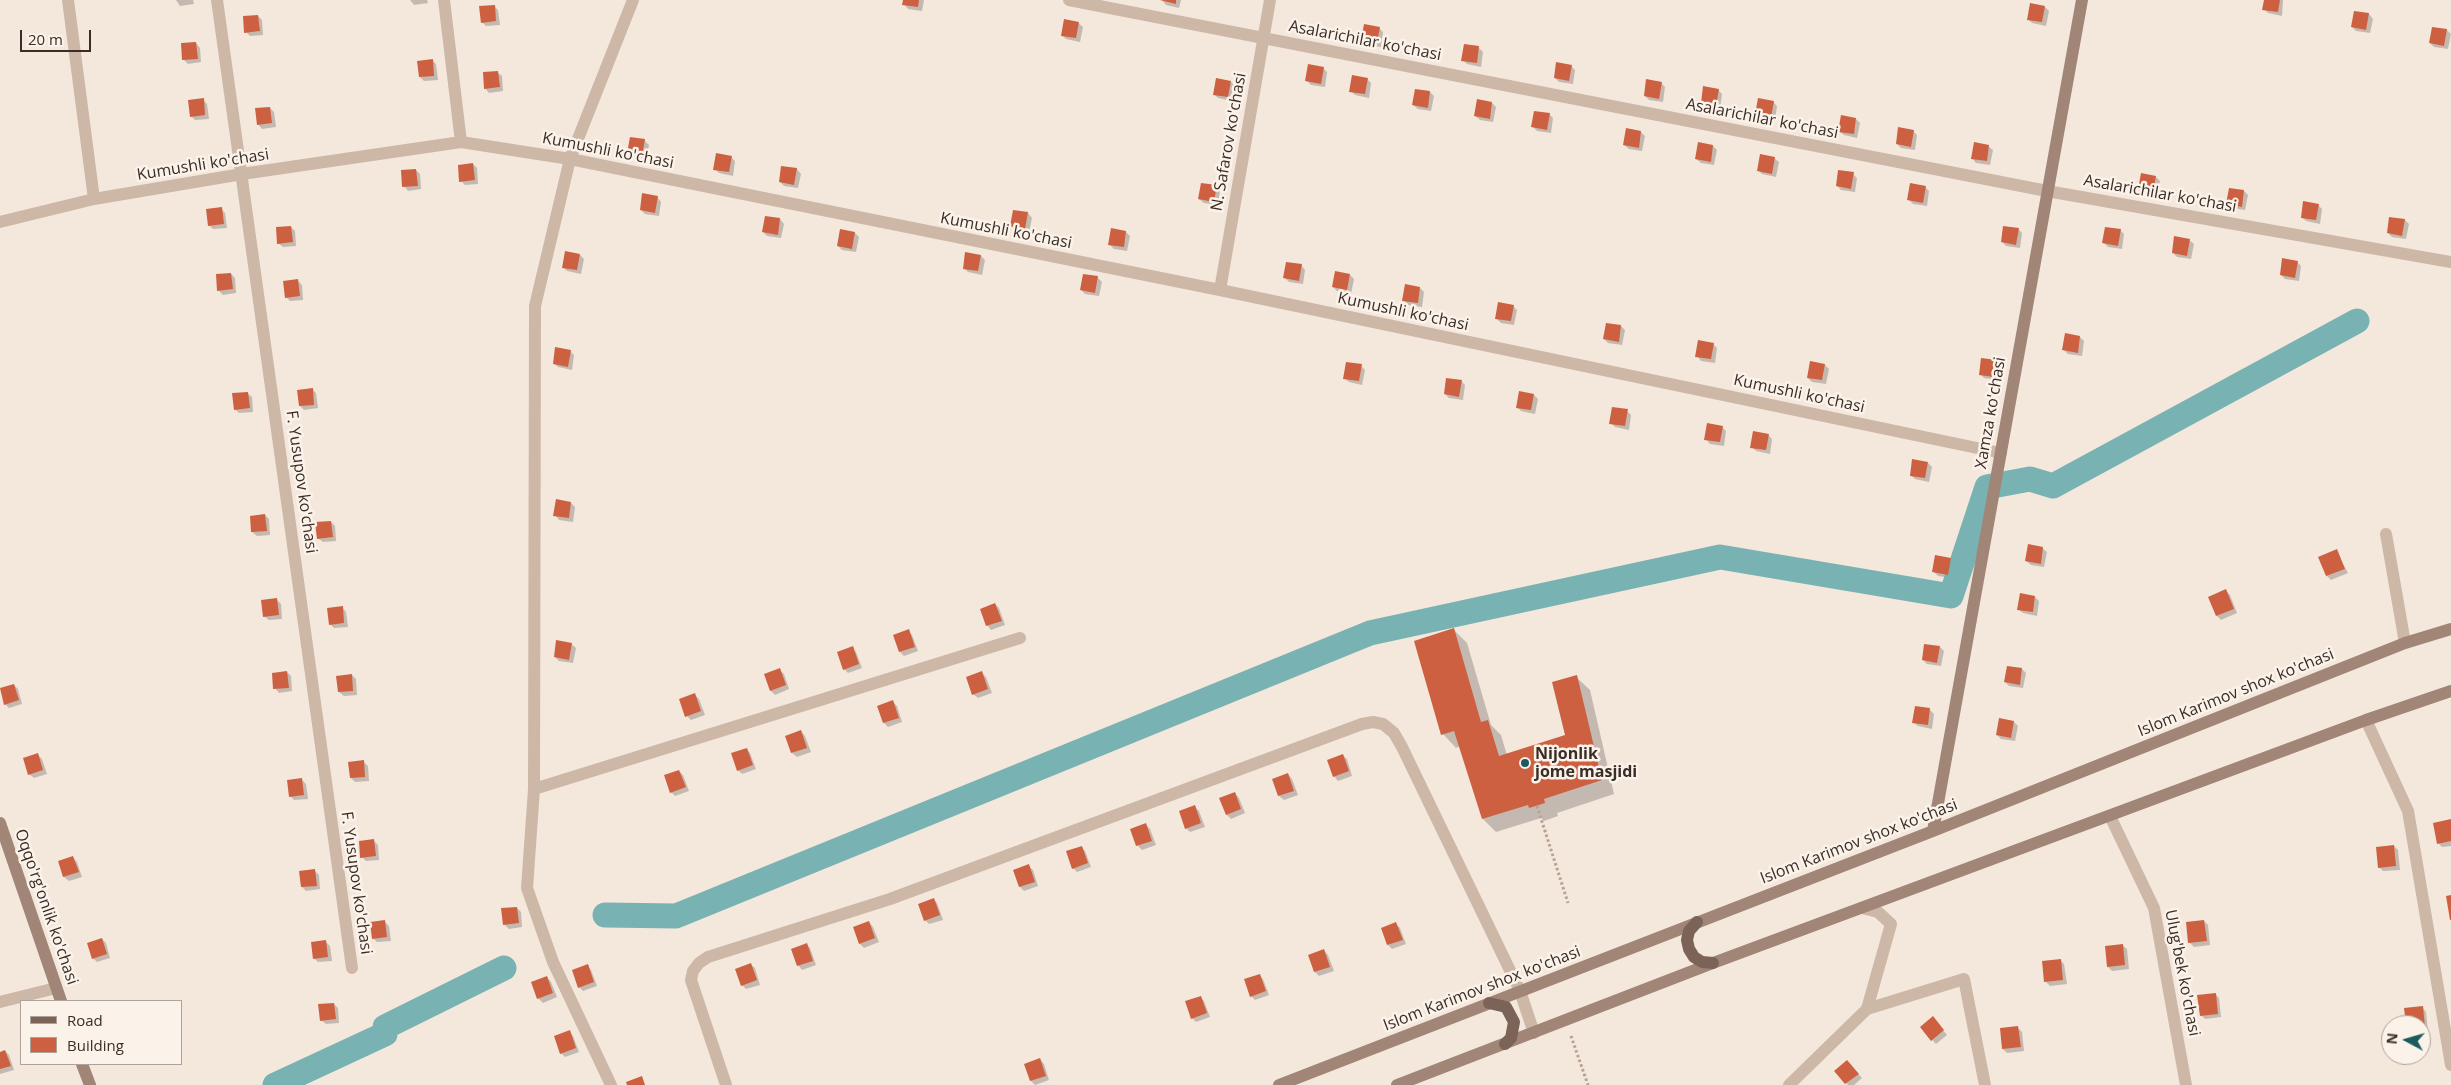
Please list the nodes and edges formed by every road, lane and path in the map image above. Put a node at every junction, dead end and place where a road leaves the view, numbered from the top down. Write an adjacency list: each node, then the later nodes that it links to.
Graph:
1 (68, 0): 13 (street)
2 (217, 0): 11 (street, F. Yusupov ko'chasi)
3 (444, 0): 9 (street)
4 (633, 0): 10 (street)
5 (1069, 0): 8 (street, Asalarichilar ko'chasi)
6 (1270, 0): 8 (street, N. Safarov ko'chasi)
7 (2082, 0): 12 (main road, Xamza ko'chasi)
8 (1263, 38): 12 (street, Asalarichilar ko'chasi); 16 (street, N. Safarov ko'chasi)
9 (461, 142): 10 (street, Kumushli ko'chasi); 11 (street, Kumushli ko'chasi)
10 (570, 160): 16 (street, Kumushli ko'chasi); 24 (street)
11 (242, 174): 13 (street, Kumushli ko'chasi); 33 (street, F. Yusupov ko'chasi)
12 (2047, 191): 15 (street, Asalarichilar ko'chasi); 17 (main road, Xamza ko'chasi)
13 (94, 200): 14 (street, Kumushli ko'chasi)
14 (0, 222)
15 (2451, 262)
16 (1220, 290): 17 (street, Kumushli ko'chasi)
17 (2001, 453): 28 (main road, Xamza ko'chasi)
18 (2386, 534): 21 (street)
19 (2451, 629): 21 (main road, Islom Karimov shox ko'chasi)
20 (1020, 638): 24 (street)
21 (2405, 643): 28 (main road, Islom Karimov shox ko'chasi)
22 (2451, 691): 23 (main road)
23 (2366, 720): 26 (main road); 44 (street)
24 (534, 789): 46 (street)
25 (1537, 806): 29 (path)
26 (2110, 816): 30 (main road); 53 (street, Ulug'bek ko'chasi)
27 (0, 823): 34 (main road, Oqqo'rg'onlik ko'chasi)
28 (1934, 831): 31 (main road, Islom Karimov shox ko'chasi)
29 (1568, 903)
30 (1862, 908): 32 (main road); 39 (street)
31 (1697, 922): 32 (main road); 35 (main road, Islom Karimov shox ko'chasi)
32 (1713, 963): 40 (main road)
33 (352, 968)
34 (56, 988): 36 (main road, Oqqo'rg'onlik ko'chasi); 37 (street)
35 (1520, 991): 38 (main road, Islom Karimov shox ko'chasi); 41 (street); 47 (street)
36 (60, 1000)
37 (0, 1002)
38 (1490, 1003): 42 (main road); 48 (main road, Islom Karimov shox ko'chasi)
39 (1867, 1009): 51 (street); 52 (street)
40 (1566, 1021): 41 (main road); 50 (path)
41 (1534, 1033): 42 (main road)
42 (1505, 1044): 49 (main road)
43 (82, 1065): 45 (main road)
44 (2451, 1065)
45 (90, 1085)
46 (611, 1085)
47 (726, 1085)
48 (1279, 1085)
49 (1397, 1085)
50 (1588, 1085)
51 (1790, 1085)
52 (1985, 1085)
53 (2186, 1085)

